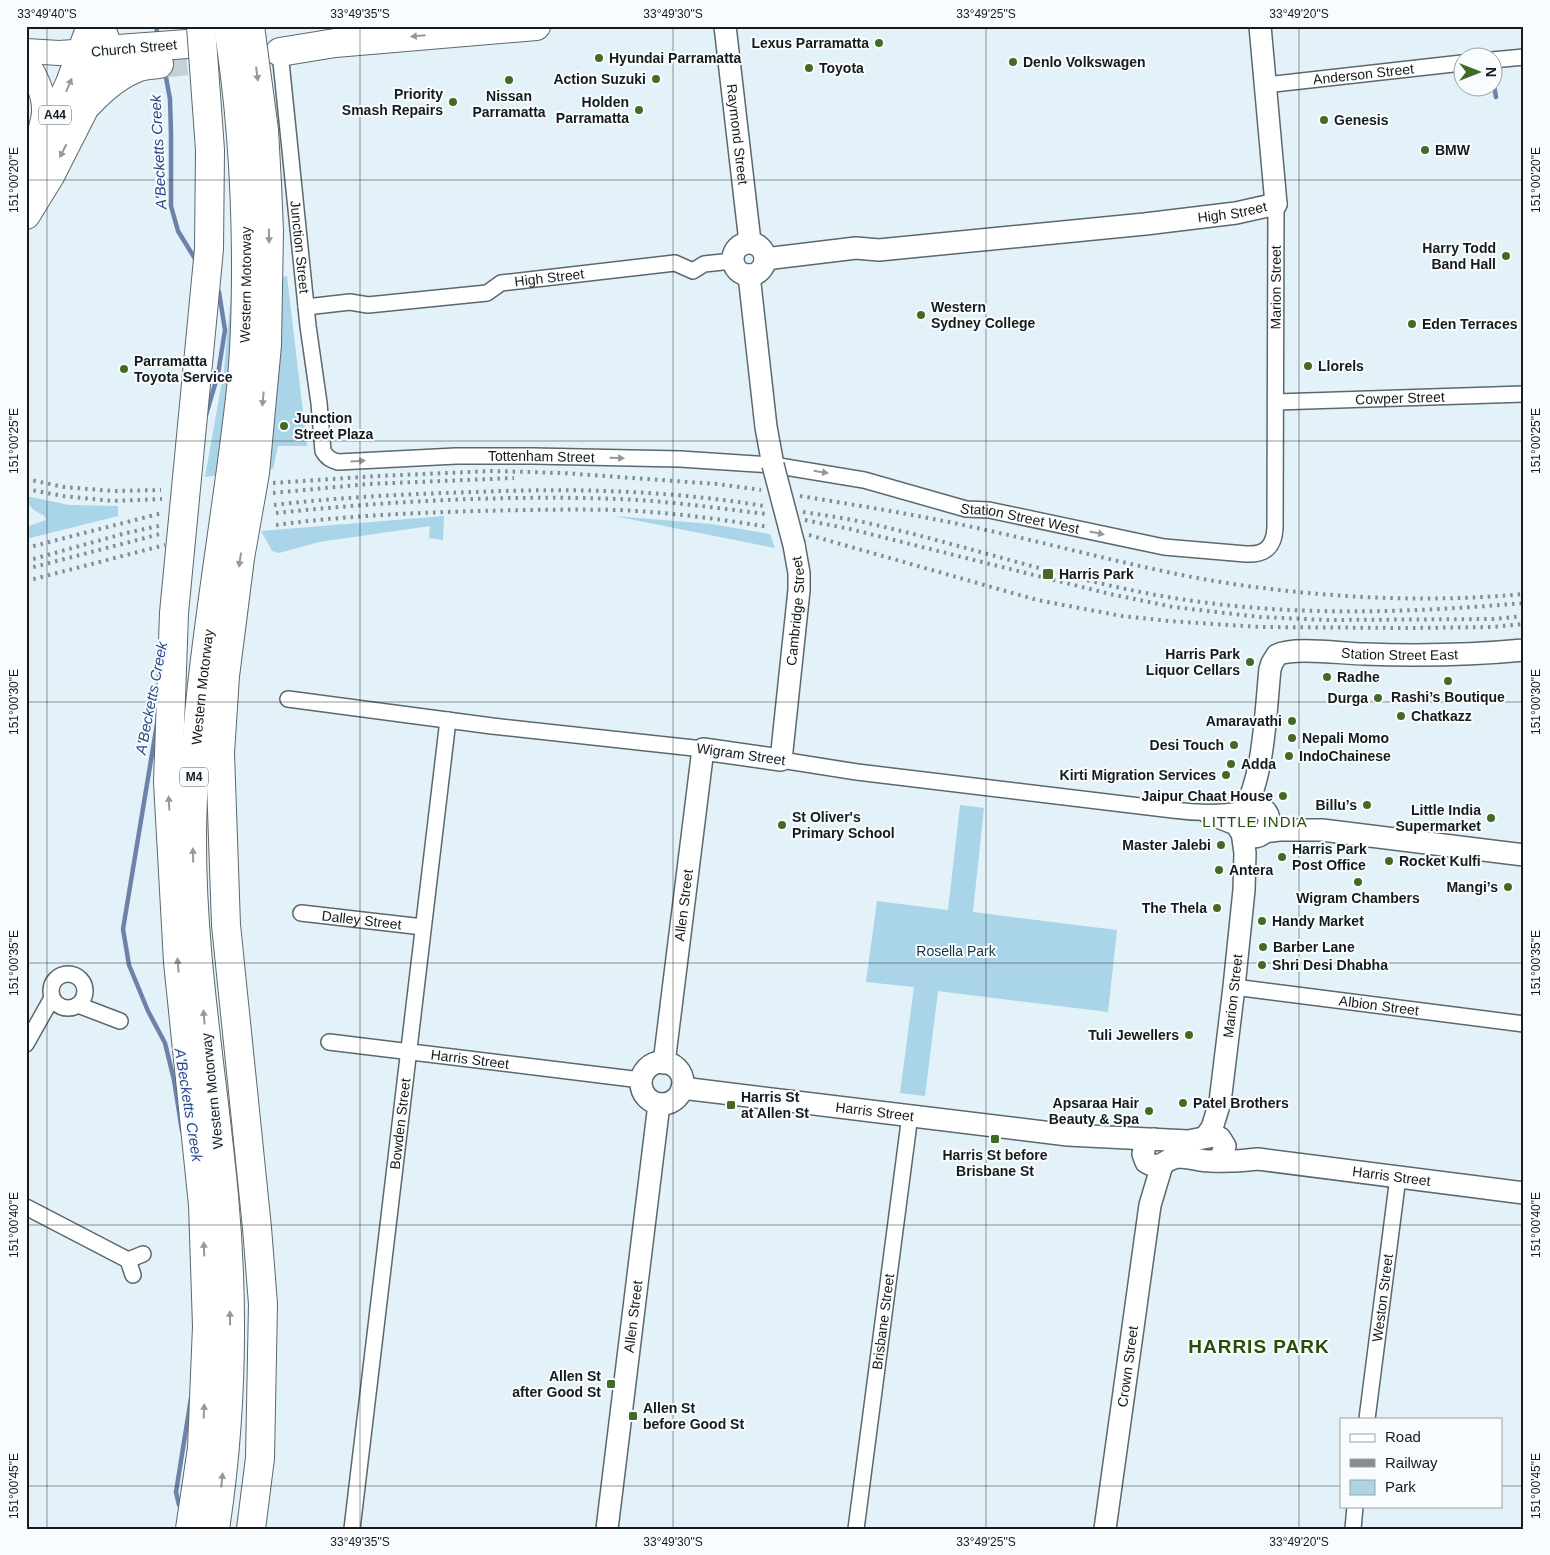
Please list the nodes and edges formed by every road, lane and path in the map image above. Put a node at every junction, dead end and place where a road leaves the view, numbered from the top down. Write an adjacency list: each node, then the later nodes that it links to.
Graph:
1 (91, 26): 9 (highway, A44)
2 (228, 26): 65 (highway, Western Motorway / M4, one-way to 2, bridge)
3 (250, 26): 66 (highway, Western Motorway / M4, one-way to 66, bridge)
4 (536, 26): 8 (highway, one-way to 8)
5 (725, 26): 21 (main road, Raymond Street)
6 (1260, 26): 17 (main road, Marion Street)
7 (194, 35): 9 (highway, Church Street / A44); 64 (highway, Western Motorway / M4, one-way to 7, bridge)
8 (335, 35): 11 (highway)
9 (107, 50): 10 (main road); 15 (highway, A44); 18 (highway, A44, one-way to 9); 20 (highway, A44, one-way to 20)
10 (26, 51)
11 (280, 52): 25 (street, Junction Street)
12 (1524, 57): 13 (street)
13 (1502, 59)
14 (26, 60): 18 (main road)
15 (159, 64)
16 (1452, 65): 17 (street, Anderson Street)
17 (1265, 85): 19 (main road, Marion Street)
18 (30, 171)
19 (1276, 204): 22 (main road, High Street); 27 (street, Marion Street)
20 (26, 215)
21 (750, 242): 22 (main road); 23 (main road)
22 (765, 260): 24 (main road)
23 (732, 261): 24 (main road); 25 (street, High Street)
24 (749, 276): 29 (main road)
25 (306, 307): 28 (street, Junction Street)
26 (1524, 394): 27 (street, Cowper Street)
27 (1276, 402): 30 (street, Marion Street)
28 (323, 442): 29 (street, Tottenham Street, one-way to 29)
29 (773, 465): 30 (street, Station Street West, one-way to 30); 36 (main road, Cambridge Street, bridge)
30 (1269, 549)
31 (1524, 650): 32 (main road, Station Street East)
32 (1277, 655): 37 (main road, Marion Street)
33 (288, 699): 34 (street, Wigram Street)
34 (448, 720): 35 (street, Wigram Street); 40 (street, Bowden Street)
35 (703, 749): 36 (main road, Wigram Street); 49 (main road, Allen Street)
36 (781, 760): 37 (street, Wigram Street)
37 (1253, 821): 38 (main road, Wigram Street); 41 (main road, Marion Street)
38 (1524, 855)
39 (301, 912): 40 (street, Dalley Street)
40 (422, 927): 48 (street, Bowden Street)
41 (1234, 987): 45 (street, Albion Street); 54 (main road, Marion Street)
42 (52, 998): 43 (street); 43 (street); 47 (street)
43 (78, 1005): 44 (street)
44 (120, 1021)
45 (1524, 1024)
46 (328, 1042): 48 (street, Harris Street)
47 (26, 1044)
48 (409, 1051): 50 (street, Harris Street); 67 (street, Bowden Street)
49 (664, 1063): 50 (main road); 51 (main road)
50 (641, 1080): 52 (main road)
51 (682, 1088): 52 (main road); 53 (main road, Harris Street)
52 (659, 1104): 68 (main road, Allen Street)
53 (910, 1115): 55 (main road, Harris Street); 69 (street, Brisbane Street)
54 (1216, 1145): 55 (main road, Harris Street); 56 (main road, Harris Street)
55 (1151, 1154): 70 (main road, Crown Street)
56 (1398, 1177): 57 (main road, Harris Street); 62 (street, Weston Street)
57 (1524, 1193)
58 (26, 1207): 60 (street)
59 (143, 1254): 60 (street)
60 (128, 1260): 61 (street)
61 (133, 1275)
62 (1367, 1418)
63 (1355, 1508): 71 (street)
64 (190, 1529)
65 (215, 1529)
66 (251, 1529)
67 (352, 1529)
68 (607, 1529)
69 (856, 1529)
70 (1105, 1529)
71 (1352, 1529)

